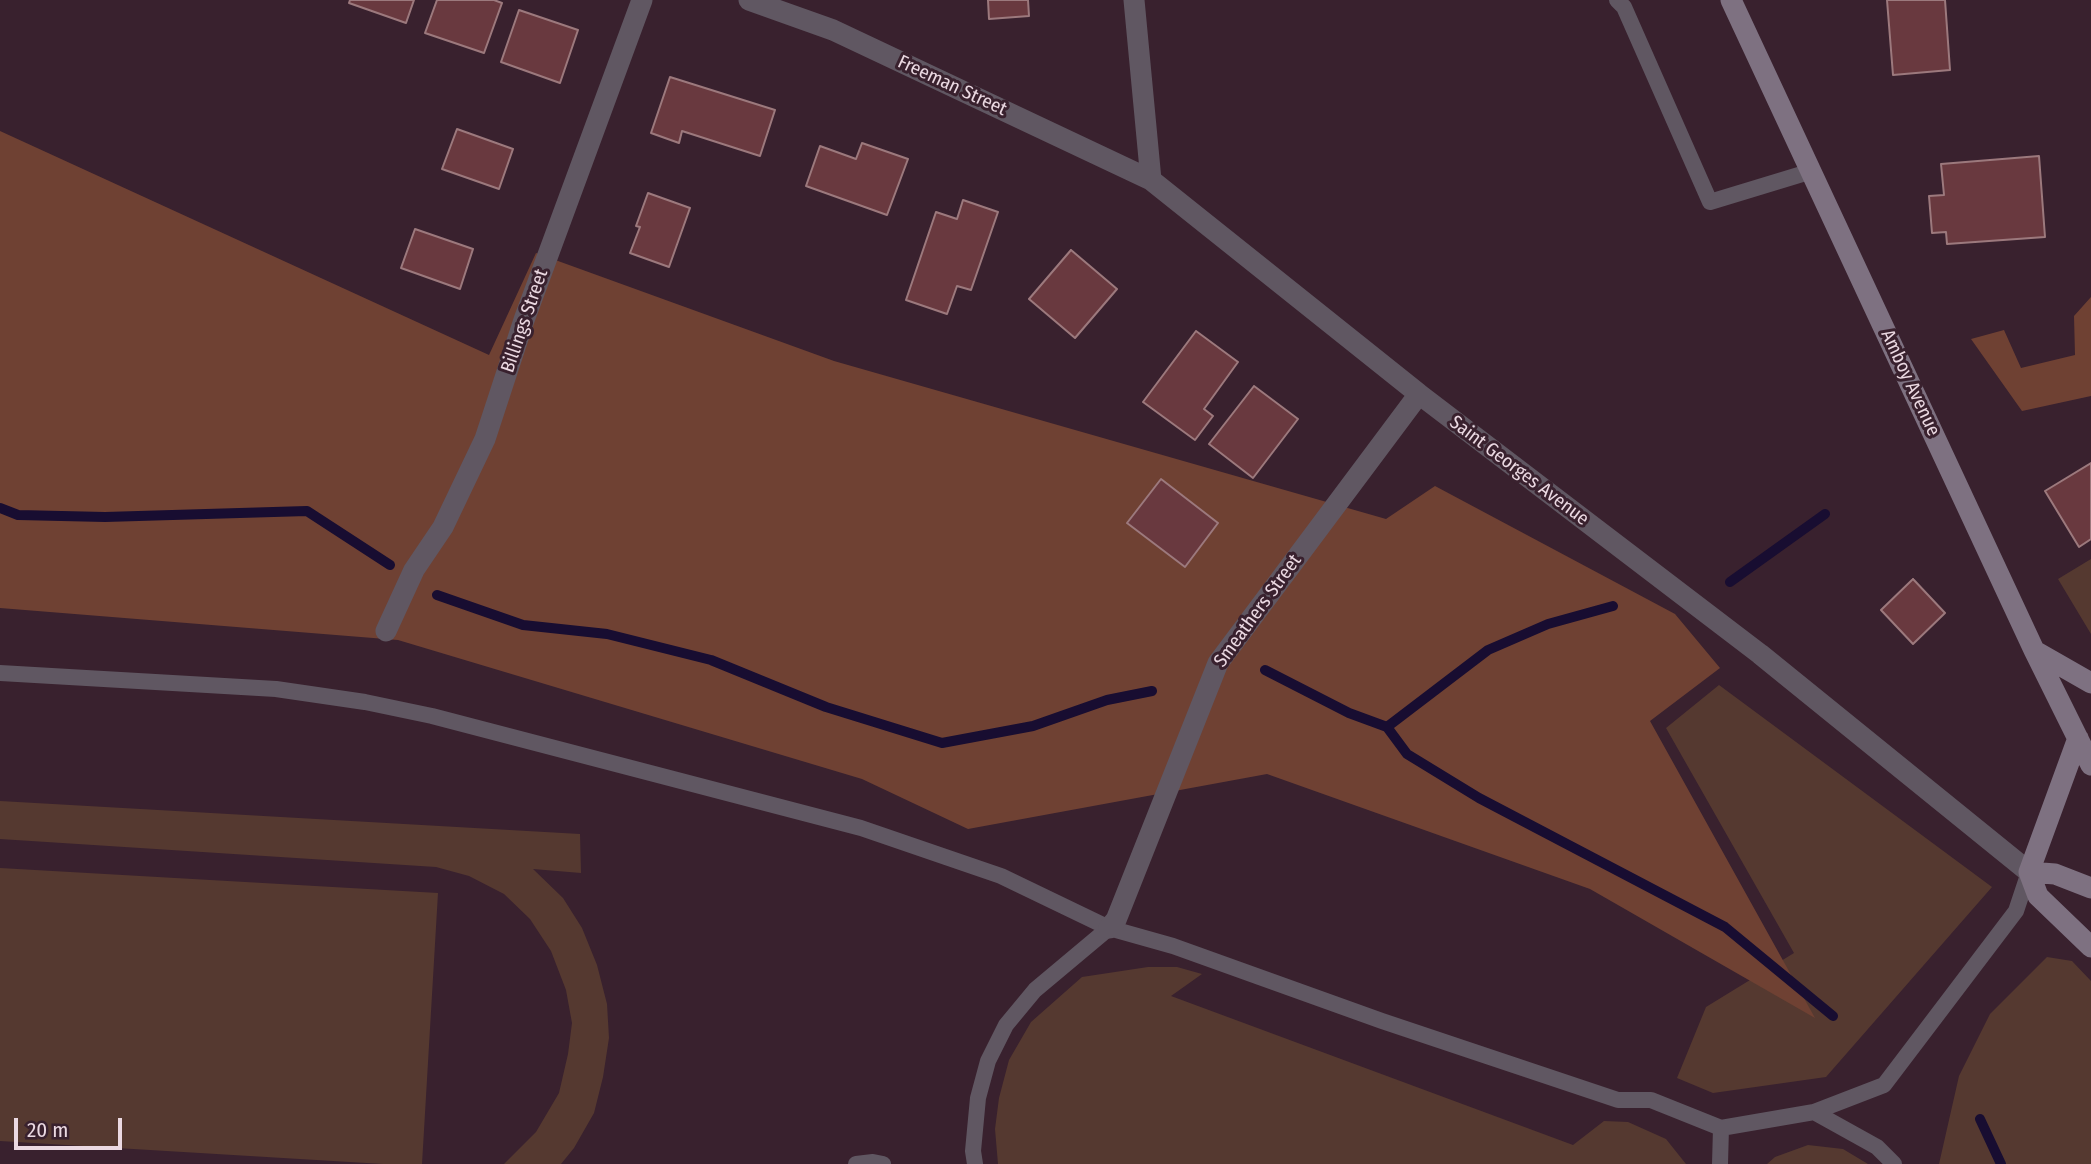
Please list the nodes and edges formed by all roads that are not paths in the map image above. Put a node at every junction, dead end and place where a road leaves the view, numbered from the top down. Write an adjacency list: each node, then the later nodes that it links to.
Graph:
1 (642, 0): 9 (street, Billings Street)
2 (749, 0): 7 (street, Freeman Street)
3 (1133, 0): 7 (street)
4 (1617, 0): 6 (lane)
5 (1731, 0): 6 (main road, Amboy Avenue)
6 (1812, 171): 10 (main road, Amboy Avenue)
7 (1151, 180): 8 (street, Saint Georges Avenue)
8 (1419, 394): 15 (street, Saint Georges Avenue); 17 (street, Smeathers Street)
9 (386, 631)
10 (2034, 650): 12 (main road); 13 (main road, Amboy Avenue)
11 (0, 673): 17 (lane)
12 (2091, 683)
13 (2078, 738): 14 (main road, Amboy Avenue); 15 (main road)
14 (2091, 765)
15 (2029, 872): 16 (main road); 18 (main road); 19 (lane)
16 (2091, 888)
17 (1110, 928): 20 (lane); 23 (lane)
18 (2091, 947)
19 (1814, 1112): 20 (lane); 25 (lane)
20 (1721, 1128): 24 (lane)
21 (856, 1164): 22 (lane)
22 (883, 1164)
23 (975, 1164)
24 (1720, 1164)
25 (1894, 1164)

